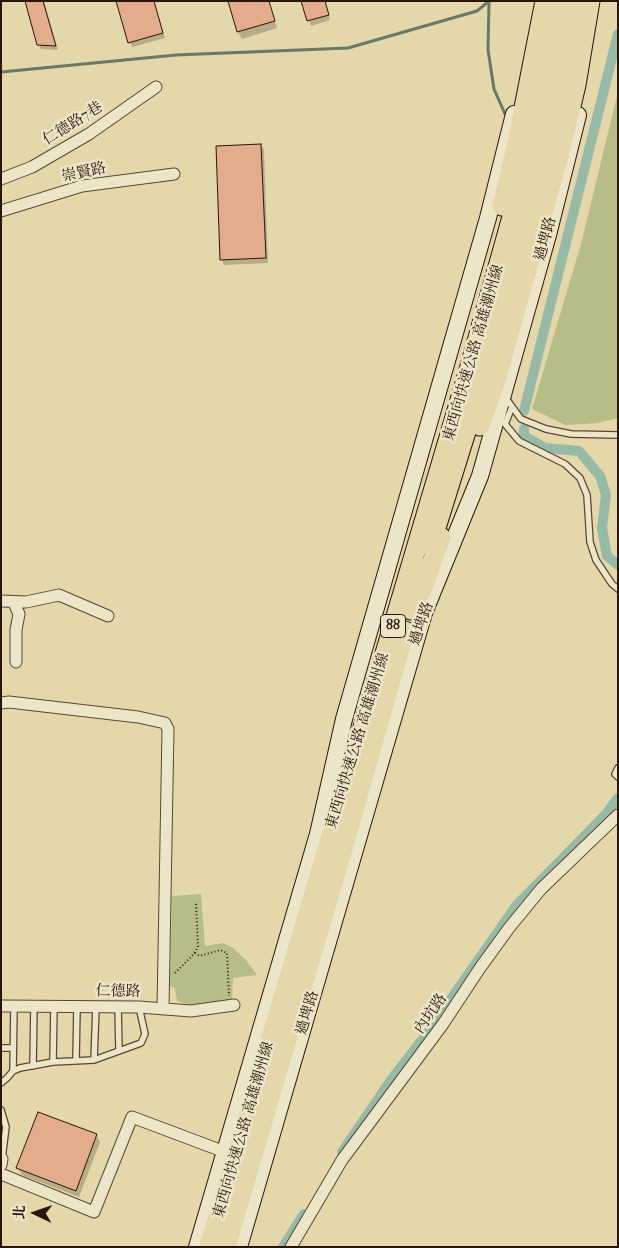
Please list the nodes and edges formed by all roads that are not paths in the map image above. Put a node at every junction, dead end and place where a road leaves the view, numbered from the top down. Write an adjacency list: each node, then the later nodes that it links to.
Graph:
1 (538, 1): 44 (main road)
2 (545, 1): 23 (highway)
3 (559, 1): 23 (highway, 東西向快速公路 高雄潮州線 / 88)
4 (575, 1): 16 (highway, 東西向快速公路 高雄潮州線 / 88)
5 (590, 1): 16 (highway)
6 (599, 1): 11 (main road, 過埤路)
7 (156, 87): 9 (street, 仁德路7巷)
8 (174, 174): 10 (street, 崇賢路)
9 (1, 179)
10 (1, 210)
11 (508, 401): 12 (lane); 13 (lane); 51 (main road, 過埤路)
12 (618, 435)
13 (618, 589)
14 (1, 601): 15 (street)
15 (14, 603): 17 (street); 18 (street)
16 (411, 610): 50 (highway, 東西向快速公路 高雄潮州線 / 88)
17 (108, 616)
18 (16, 662)
19 (1, 703): 33 (street)
20 (618, 768): 21 (lane)
21 (618, 777)
22 (618, 815): 52 (street, 內坑路)
23 (329, 837): 49 (highway, 東西向快速公路 高雄潮州線 / 88)
24 (1, 1006): 25 (street, 仁德路)
25 (14, 1006): 26 (street, 仁德路); 35 (lane)
26 (34, 1006): 27 (street, 仁德路); 40 (lane)
27 (54, 1006): 29 (street, 仁德路); 39 (lane)
28 (232, 1006): 33 (street, 仁德路)
29 (77, 1007): 30 (street, 仁德路); 37 (lane)
30 (96, 1007): 31 (street, 仁德路); 38 (lane)
31 (118, 1007): 32 (street, 仁德路); 36 (lane)
32 (138, 1007): 33 (street, 仁德路); 36 (lane)
33 (164, 1008)
34 (1, 1048): 35 (lane)
35 (13, 1048): 41 (lane)
36 (119, 1051): 38 (lane)
37 (76, 1060): 38 (lane); 39 (lane)
38 (94, 1060)
39 (53, 1062): 40 (lane)
40 (33, 1066): 41 (lane)
41 (12, 1071): 42 (lane)
42 (1, 1083)
43 (1, 1110): 45 (lane)
44 (225, 1152): 47 (street); 48 (main road)
45 (2, 1159): 46 (street)
46 (1, 1165)
47 (1, 1174)
48 (197, 1247)
49 (209, 1247)
50 (226, 1247)
51 (239, 1247)
52 (291, 1247)

